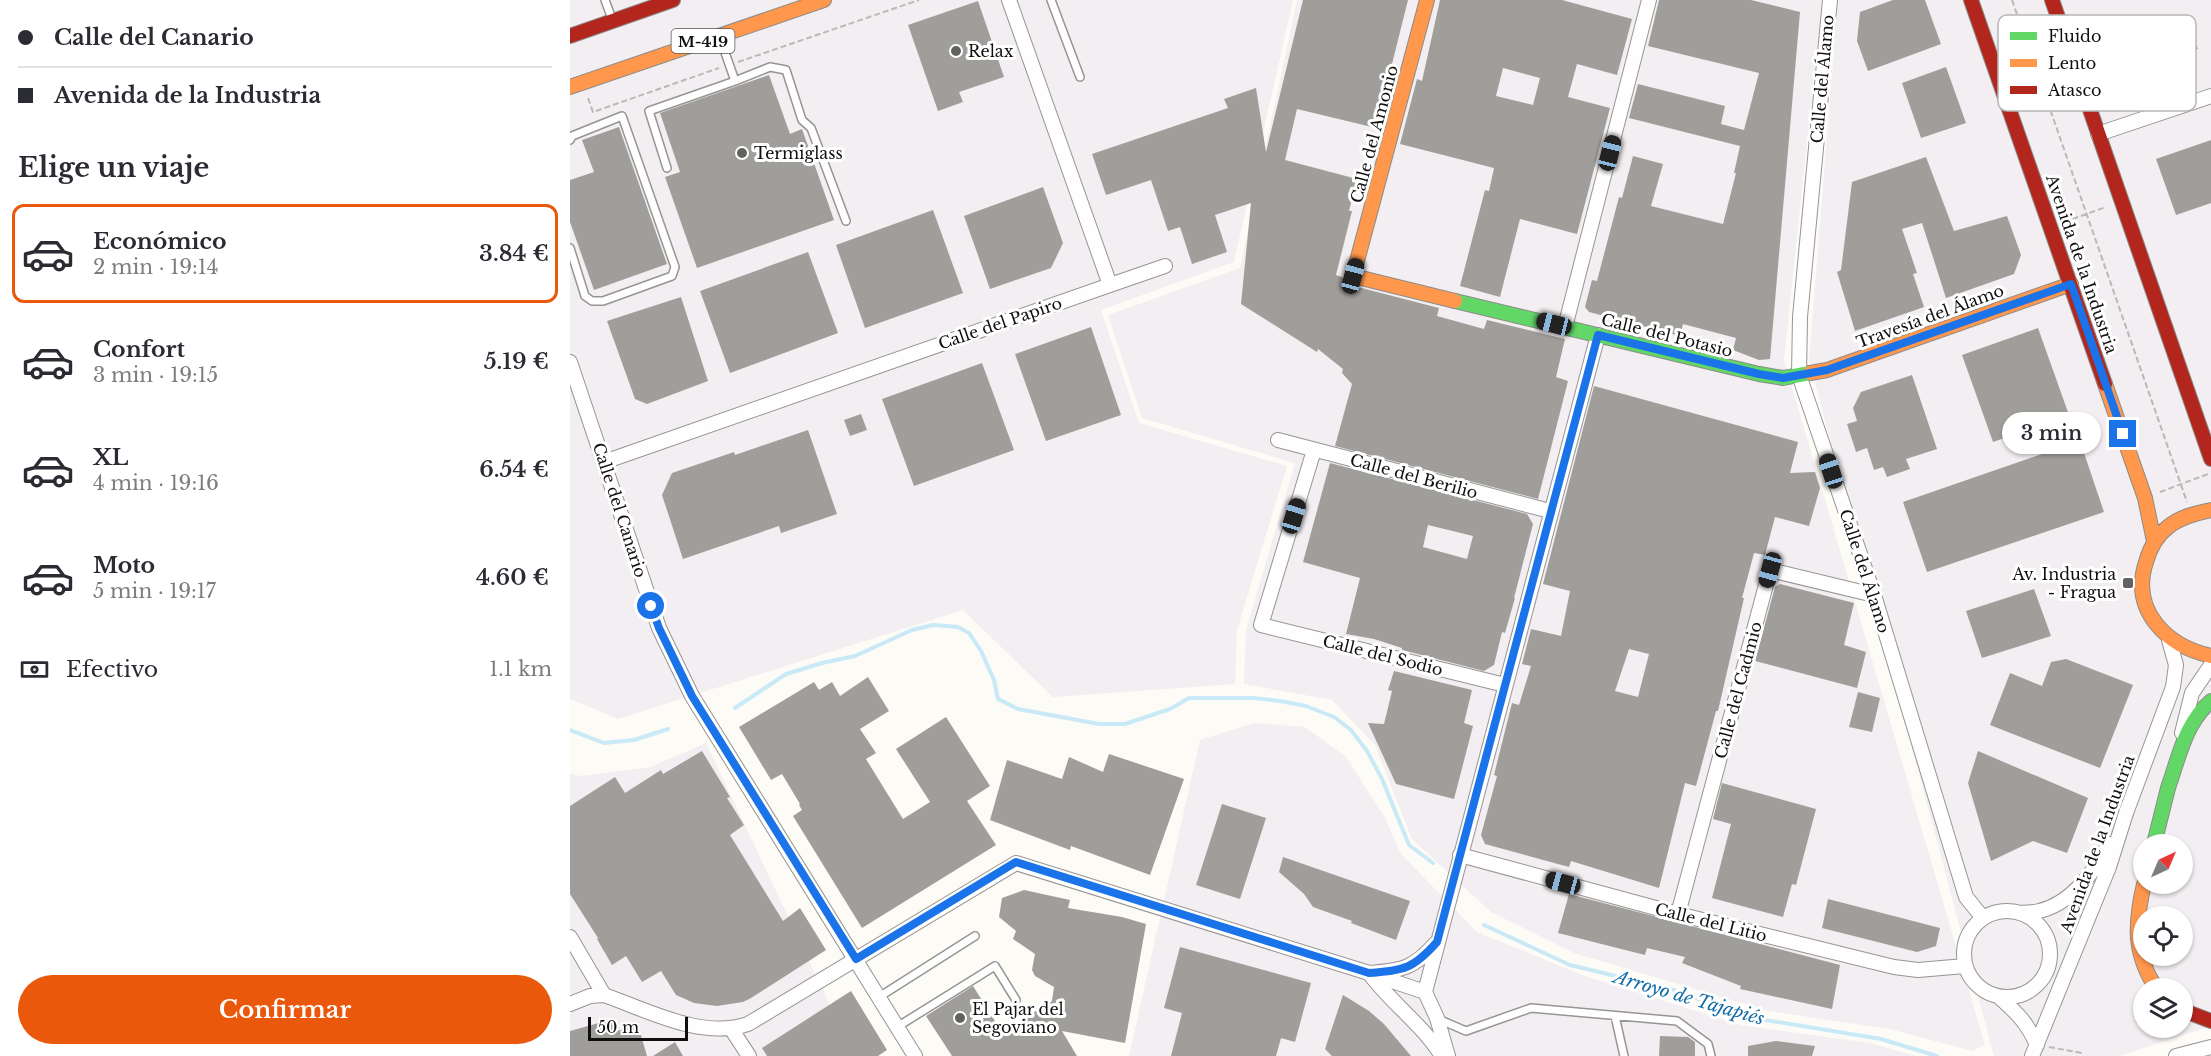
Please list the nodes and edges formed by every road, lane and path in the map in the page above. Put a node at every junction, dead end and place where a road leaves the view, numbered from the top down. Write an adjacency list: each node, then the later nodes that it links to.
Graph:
1 (604, 0): 15 (lane)
2 (673, 0): 15 (main road)
3 (824, 0): 17 (main road, M-419)
4 (919, 0): 18 (path)
5 (1009, 0): 40 (street)
6 (1051, 0): 20 (lane)
7 (1427, 0): 38 (main road, Calle del Amonio)
8 (1648, 0): 41 (street)
9 (1830, 0): 44 (street, Calle del Álamo)
10 (1971, 0): 19 (main road, Avenida de la Industria)
11 (2012, 0): 13 (path)
12 (2052, 0): 14 (main road)
13 (2017, 15)
14 (2057, 15)
15 (613, 21): 16 (main road)
16 (570, 36)
17 (719, 36): 18 (lane); 22 (main road, M-419)
18 (729, 65): 21 (lane); 22 (path)
19 (1998, 76)
20 (1080, 77)
21 (735, 81): 31 (lane); 34 (lane)
22 (576, 84)
23 (2211, 96): 24 (street)
24 (2196, 101)
25 (2010, 111): 35 (main road, Avenida de la Industria)
26 (2051, 111): 33 (path)
27 (2090, 111): 29 (main road)
28 (2166, 111): 29 (street)
29 (2098, 134): 32 (main road)
30 (570, 140): 36 (lane)
31 (667, 168)
32 (2121, 202): 33 (path); 47 (main road)
33 (2087, 214): 35 (path); 50 (path)
34 (846, 221)
35 (2051, 226): 39 (main road, Avenida de la Industria)
36 (570, 248)
37 (1166, 266): 40 (street, Calle del Papiro)
38 (1353, 276): 41 (main road, Calle del Potasio)
39 (2071, 284): 44 (main road, Travesía del Álamo); 51 (main road, Avenida de la Industria)
40 (1110, 285): 48 (street, Calle del Papiro)
41 (1566, 327): 42 (main road, Calle del Potasio)
42 (1598, 335): 44 (main road, Calle del Potasio); 54 (street)
43 (570, 362): 48 (street, Calle del Canario)
44 (1799, 375): 56 (street, Calle del Álamo)
45 (1278, 440): 46 (street, Calle del Berilio)
46 (1314, 450): 54 (street, Calle del Berilio); 60 (street, Calle del Sodio)
47 (2211, 459)
48 (604, 462): 73 (street, Calle del Canario)
49 (2211, 473): 50 (path)
50 (2181, 484): 51 (path); 52 (path)
51 (2145, 498): 55 (main road, Avenida de la Industria)
52 (2188, 504)
53 (2211, 510): 55 (main road)
54 (1550, 511): 60 (street)
55 (2154, 541): 57 (main road)
56 (1874, 595): 68 (street, Calle del Cadmio); 69 (street, Calle del Álamo)
57 (2169, 640): 58 (main road); 63 (street, Avenida de la Industria)
58 (2211, 656)
59 (2211, 665): 62 (street)
60 (1505, 685): 65 (street)
61 (2211, 701): 62 (main road)
62 (2168, 788): 64 (main road)
63 (2126, 813): 67 (street); 90 (street, Avenida de la Industria)
64 (2156, 834)
65 (1460, 855): 68 (street, Calle del Litio); 72 (street)
66 (2141, 894): 76 (main road)
67 (2020, 913): 69 (street); 79 (street)
68 (1678, 914): 74 (street, Calle del Litio)
69 (1983, 918): 74 (street)
70 (975, 936): 80 (lane)
71 (570, 937): 78 (street)
72 (1437, 942): 75 (street); 77 (street)
73 (856, 959): 75 (street); 80 (street, Calle del Canario); 88 (street)
74 (1965, 966): 79 (street)
75 (1369, 973): 77 (street); 93 (street)
76 (2148, 978)
77 (1425, 992): 85 (street)
78 (604, 995): 82 (street); 88 (street)
79 (1998, 996): 90 (street)
80 (879, 997): 87 (street, Calle del Canario)
81 (1016, 1000): 87 (lane)
82 (570, 1004)
83 (2193, 1014): 86 (main road)
84 (1615, 1016): 85 (lane); 95 (lane); 96 (lane)
85 (1437, 1018): 94 (street)
86 (2211, 1021)
87 (897, 1027): 92 (street, Calle del Canario)
88 (732, 1030): 91 (street)
89 (2211, 1047): 98 (street)
90 (2034, 1050): 97 (path)
91 (749, 1056)
92 (915, 1056)
93 (1442, 1056)
94 (1448, 1056)
95 (1624, 1056)
96 (1711, 1056)
97 (2073, 1056)
98 (2176, 1056)

